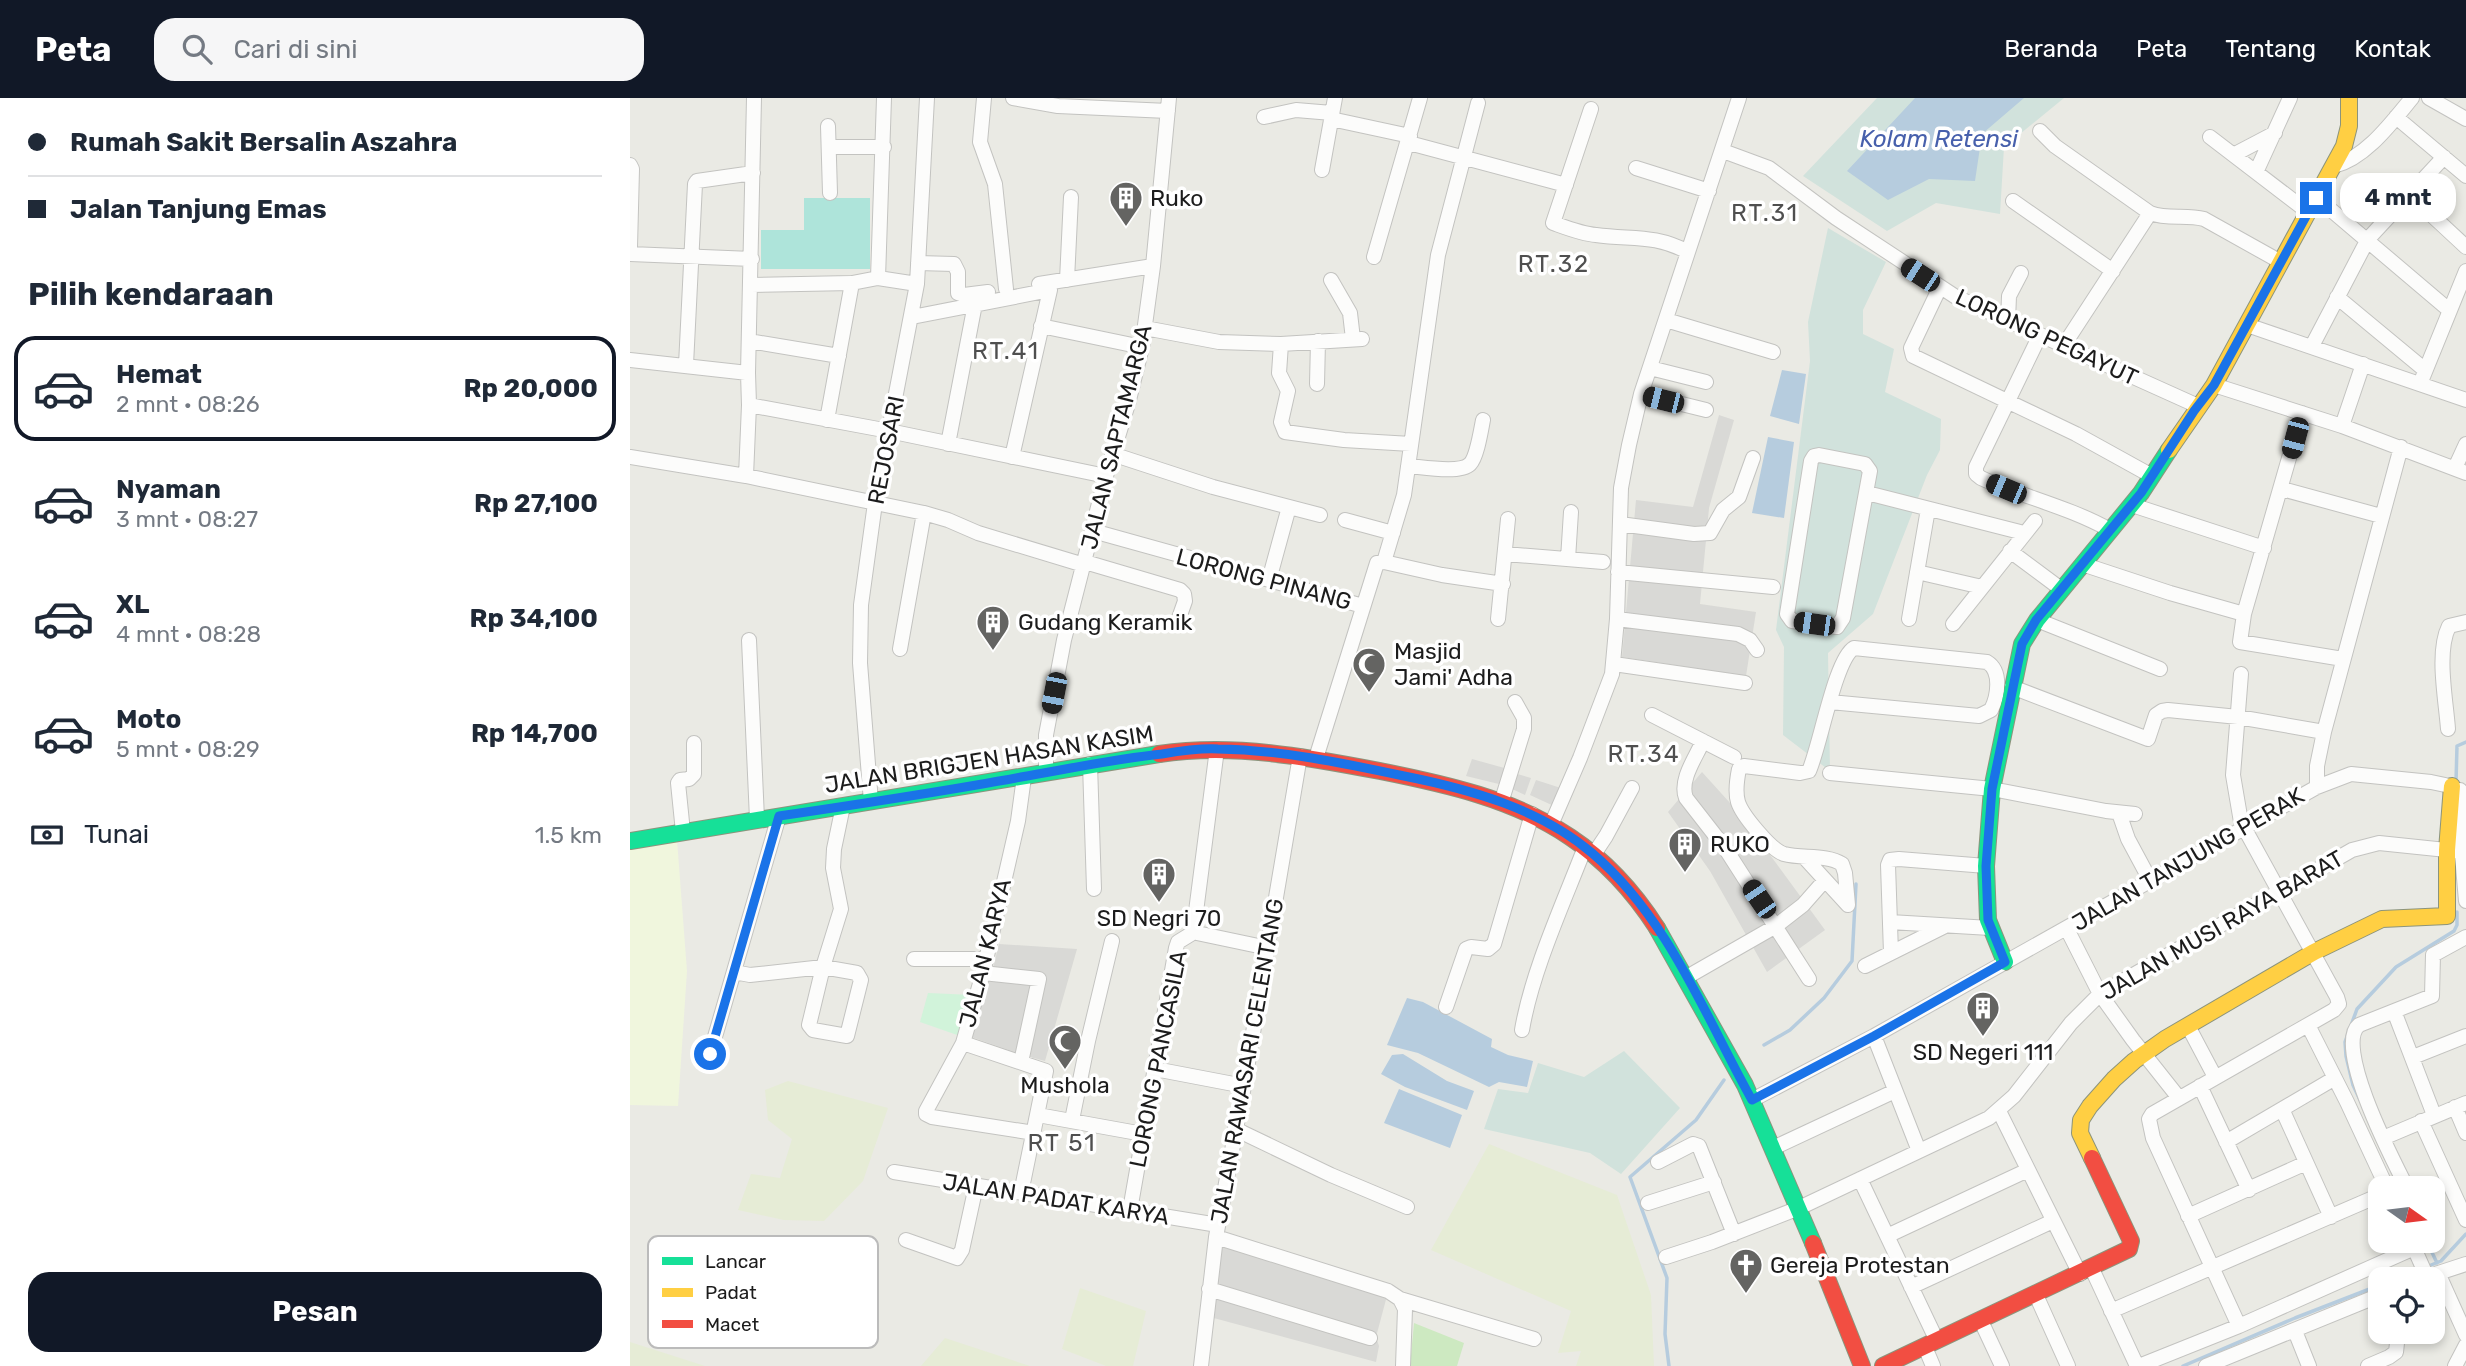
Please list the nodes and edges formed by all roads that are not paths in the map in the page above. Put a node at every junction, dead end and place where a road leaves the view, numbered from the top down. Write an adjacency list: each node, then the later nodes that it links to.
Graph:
1 (754, 98): 35 (street)
2 (884, 98): 24 (street)
3 (927, 98): 55 (street, REJOSARI)
4 (984, 98): 67 (street)
5 (1013, 98): 13 (street)
6 (1420, 98): 23 (street)
7 (1739, 98): 26 (street)
8 (2290, 98): 21 (street)
9 (2349, 98): 31 (street)
10 (2412, 98): 17 (street)
11 (2429, 98): 18 (street)
12 (1478, 103): 29 (street)
13 (1168, 104): 56 (street, JALAN SAPTAMARGA)
14 (1591, 109): 37 (street)
15 (1333, 110): 16 (street); 23 (street); 33 (street)
16 (1264, 117)
17 (2396, 117): 28 (street); 31 (street)
18 (2466, 119)
19 (828, 126): 25 (street)
20 (2040, 131): 45 (street)
21 (2275, 133): 27 (street); 34 (street)
22 (2210, 137): 27 (street)
23 (1409, 139): 29 (street); 52 (street)
24 (884, 146): 25 (street); 60 (street)
25 (829, 148): 39 (street)
26 (1723, 151): 38 (street); 66 (street, LORONG PEGAYUT)
27 (2235, 154): 34 (street)
28 (2444, 157): 36 (street); 40 (street)
29 (1463, 158): 37 (street); 107 (street)
30 (630, 165): 47 (street)
31 (2334, 166): 42 (street)
32 (1636, 168): 38 (street)
33 (1322, 170)
34 (2256, 170): 44 (street)
35 (753, 173): 51 (street); 53 (street)
36 (2466, 176)
37 (1566, 186): 49 (street)
38 (1709, 191): 49 (street)
39 (830, 193)
40 (2409, 194): 46 (street); 48 (street)
41 (1071, 197): 61 (street)
42 (2317, 198): 44 (street); 46 (street)
43 (2013, 201): 57 (street)
44 (2308, 212): 54 (street)
45 (2150, 213): 54 (street); 57 (street)
46 (2368, 239): 68 (street); 70 (street)
47 (630, 247)
48 (2466, 247)
49 (1688, 252): 72 (street)
50 (630, 254): 51 (street)
51 (690, 257): 53 (street); 88 (street)
52 (1374, 257)
53 (752, 259): 65 (street)
54 (2281, 262): 74 (street)
55 (918, 263): 64 (street, REJOSARI); 67 (street)
56 (1153, 266): 61 (street); 76 (street, JALAN SAPTAMARGA)
57 (2113, 271): 81 (street)
58 (2466, 271): 70 (street)
59 (2021, 273): 73 (street)
60 (878, 278): 63 (street); 64 (street)
61 (1067, 280): 67 (street)
62 (1331, 280): 79 (street)
63 (852, 282): 65 (street); 85 (street)
64 (917, 284): 71 (street, REJOSARI)
65 (751, 285): 78 (street)
66 (1940, 287): 73 (street, LORONG PEGAYUT); 97 (street)
67 (1006, 289)
68 (2337, 297): 82 (street); 91 (street)
69 (975, 304): 71 (street); 75 (street); 106 (street)
70 (2449, 310): 91 (street)
71 (912, 317): 105 (street, REJOSARI)
72 (1666, 320): 84 (street); 89 (street)
73 (2008, 321): 77 (street, LORONG PEGAYUT)
74 (2247, 325): 82 (street); 94 (street)
75 (1041, 326): 83 (street); 112 (street)
76 (1145, 328): 80 (street); 83 (street, JALAN SAPTAMARGA)
77 (2040, 335): 81 (street, LORONG PEGAYUT); 97 (street)
78 (749, 341): 85 (street); 90 (street)
79 (1318, 341): 80 (street); 93 (street)
80 (1281, 344): 107 (street)
81 (2064, 345): 99 (street, LORONG PEGAYUT)
82 (2312, 346): 87 (street)
83 (1142, 347): 110 (street, JALAN SAPTAMARGA)
84 (1773, 352)
85 (839, 356): 102 (street)
86 (630, 360): 88 (street)
87 (2363, 364): 91 (street); 104 (street)
88 (686, 365): 90 (street)
89 (1650, 368): 92 (street); 95 (street)
90 (748, 373): 98 (street)
91 (2423, 377): 96 (street)
92 (1706, 382)
93 (1317, 384)
94 (2214, 385): 99 (street); 101 (street)
95 (1642, 394): 100 (street); 132 (street)
96 (2466, 400)
97 (2006, 401): 118 (street); 133 (street)
98 (750, 405): 102 (street); 116 (street)
99 (2198, 406): 118 (street)
100 (1706, 410)
101 (2302, 413): 104 (street); 119 (street)
102 (827, 420): 105 (street)
103 (1483, 420): 114 (street)
104 (2342, 426): 109 (street)
105 (889, 431): 106 (street); 121 (street, REJOSARI)
106 (948, 444): 112 (street)
107 (1410, 444): 114 (street)
108 (2466, 444): 115 (street)
109 (2401, 447): 115 (street); 128 (street, JALAN TANJUNG PERAK)
110 (1112, 454): 117 (street, JALAN SAPTAMARGA); 123 (street)
111 (630, 457): 116 (street)
112 (1012, 457): 117 (street)
113 (1753, 458): 132 (street)
114 (1408, 466): 135 (street)
115 (2461, 470)
116 (746, 475): 121 (street)
117 (1106, 476): 134 (street, JALAN SAPTAMARGA)
118 (2152, 476): 122 (street)
119 (2282, 489): 128 (street); 137 (street)
120 (1867, 493): 120 (street); 124 (street)
121 (875, 503): 126 (street); 189 (street, REJOSARI)
122 (2132, 505): 133 (street); 137 (street)
123 (1289, 507): 127 (street); 147 (street)
124 (1928, 509): 136 (street); 146 (street)
125 (1571, 512): 140 (street)
126 (924, 513): 143 (street); 162 (street)
127 (1320, 515)
128 (2381, 516): 164 (street, JALAN TANJUNG PERAK)
129 (1508, 519): 139 (street)
130 (1345, 520): 135 (street)
131 (2035, 521): 136 (street)
132 (1620, 524): 145 (street)
133 (2110, 530): 144 (street)
134 (1093, 531): 143 (street, JALAN SAPTAMARGA); 147 (street, LORONG PINANG)
135 (1393, 533): 141 (street)
136 (2024, 533): 138 (street)
137 (2264, 548): 153 (street)
138 (2010, 551): 150 (street); 151 (street)
139 (1505, 554): 140 (street); 148 (street)
140 (1568, 559): 142 (street)
141 (1384, 562): 148 (street); 152 (street)
142 (1603, 562)
143 (1085, 564): 154 (street); 182 (street, JALAN SAPTAMARGA)
144 (2082, 564): 151 (street); 153 (street)
145 (1618, 572): 149 (street); 156 (street)
146 (1917, 572): 150 (street); 157 (street)
147 (1269, 580): 152 (street, LORONG PINANG)
148 (1503, 584): 155 (street)
149 (1773, 587)
150 (1982, 587): 160 (street)
151 (2061, 589): 158 (street)
152 (1363, 606): 179 (street, LORONG PINANG)
153 (2244, 614): 164 (street)
154 (1179, 618)
155 (1498, 619)
156 (1617, 619): 163 (street); 165 (street)
157 (1909, 619)
158 (2036, 620): 166 (street); 169 (street)
159 (2466, 622): 174 (street)
160 (1953, 624)
161 (749, 640): 196 (street)
162 (900, 649)
163 (1757, 650)
164 (2343, 659): 175 (street, JALAN TANJUNG PERAK)
165 (1614, 664): 168 (street); 197 (street)
166 (2160, 668)
167 (2241, 674): 173 (street)
168 (1745, 683)
169 (2012, 687): 173 (street); 188 (street)
170 (1515, 702): 190 (street)
171 (1830, 702): 171 (street); 203 (street)
172 (1652, 715): 176 (street)
173 (2238, 717): 175 (street); 198 (street)
174 (2448, 729)
175 (2324, 732): 186 (street, JALAN TANJUNG PERAK)
176 (1703, 741): 180 (street); 212 (street)
177 (694, 743): 199 (street)
178 (1217, 748): 179 (street, JALAN BRIGJEN HASAN KASIM); 181 (street, JALAN BRIGJEN HASAN KASIM); 215 (street, LORONG PANCASILA)
179 (1308, 757): 190 (street, JALAN BRIGJEN HASAN KASIM); 218 (street, JALAN RAWASARI CELENTANG)
180 (1734, 757)
181 (1090, 764): 182 (street, JALAN BRIGJEN HASAN KASIM); 207 (street)
182 (1046, 772): 184 (street, JALAN BRIGJEN HASAN KASIM)
183 (1830, 773): 188 (street)
184 (1024, 777): 189 (street, JALAN BRIGJEN HASAN KASIM); 223 (street, JALAN KARYA)
185 (2457, 786): 186 (street); 202 (street)
186 (2317, 787): 198 (street, JALAN TANJUNG PERAK)
187 (1632, 788): 201 (street)
188 (1992, 789): 192 (street); 204 (street)
189 (871, 802): 191 (street, JALAN BRIGJEN HASAN KASIM)
190 (1501, 803): 193 (street, JALAN BRIGJEN HASAN KASIM)
191 (844, 806): 195 (street, JALAN BRIGJEN HASAN KASIM); 224 (street)
192 (2119, 813): 194 (street); 206 (street)
193 (1532, 814): 197 (street, JALAN BRIGJEN HASAN KASIM); 230 (street)
194 (2135, 814)
195 (779, 816): 196 (street, JALAN BRIGJEN HASAN KASIM); 226 (street)
196 (757, 819): 199 (street, JALAN BRIGJEN HASAN KASIM)
197 (1551, 825): 201 (street, JALAN BRIGJEN HASAN KASIM)
198 (2243, 827): 206 (street, JALAN TANJUNG PERAK); 208 (street)
199 (683, 832): 200 (street, JALAN BRIGJEN HASAN KASIM)
200 (630, 841)
201 (1589, 850): 227 (street, JALAN BRIGJEN HASAN KASIM); 234 (street)
202 (2456, 851): 208 (street, JALAN MUSI RAYA BARAT); 209 (street); 219 (street)
203 (1804, 857): 205 (street); 205 (street)
204 (1986, 866): 210 (street); 213 (street)
205 (1825, 880): 212 (street)
206 (2150, 880): 214 (street, JALAN TANJUNG PERAK)
207 (1094, 889)
208 (2281, 891): 219 (street); 229 (street, JALAN MUSI RAYA BARAT)
209 (2466, 901)
210 (1889, 922): 211 (street); 220 (street)
211 (1950, 925): 213 (street); 220 (street)
212 (1776, 926): 227 (street); 228 (street)
213 (1990, 928): 222 (street)
214 (2067, 929): 222 (street, JALAN TANJUNG PERAK); 229 (street)
215 (1192, 932): 218 (street); 242 (street, LORONG PANCASILA)
216 (2466, 937): 231 (street)
217 (1112, 941): 256 (street)
218 (1268, 948): 245 (street, JALAN RAWASARI CELENTANG)
219 (2314, 952): 232 (street); 233 (street)
220 (1891, 953): 225 (street)
221 (914, 958): 223 (street)
222 (2005, 962): 235 (street, JALAN TANJUNG PERAK)
223 (985, 966): 237 (street, JALAN KARYA); 241 (street)
224 (823, 967): 224 (street); 226 (street)
225 (1865, 967)
226 (734, 972): 239 (street)
227 (1687, 977): 249 (street, JALAN BRIGJEN HASAN KASIM)
228 (1809, 979)
229 (2100, 994): 238 (street); 253 (street, JALAN MUSI RAYA BARAT)
230 (1446, 1007)
231 (2394, 1011): 240 (street); 250 (street)
232 (2308, 1025): 243 (street); 244 (street)
233 (2188, 1026): 238 (street); 243 (street)
234 (1522, 1030)
235 (1874, 1036): 247 (street); 249 (street, JALAN TANJUNG PERAK)
236 (2466, 1036): 240 (street)
237 (963, 1043): 241 (street, JALAN KARYA); 258 (street)
238 (2143, 1053): 248 (street); 294 (street)
239 (710, 1054)
240 (2413, 1057): 255 (street)
241 (1021, 1062): 254 (street, JALAN KARYA)
242 (1155, 1069): 245 (street); 260 (street, LORONG PANCASILA)
243 (2215, 1077): 246 (street)
244 (2335, 1078): 250 (street); 252 (street)
245 (1244, 1086): 257 (street, JALAN RAWASARI CELENTANG)
246 (2200, 1086): 248 (street); 262 (street)
247 (1895, 1091): 263 (street); 264 (street)
248 (2179, 1098): 281 (street)
249 (1752, 1100): 263 (street, JALAN BRIGJEN HASAN KASIM)
250 (2358, 1102): 261 (street); 269 (street)
251 (2460, 1105): 255 (street); 259 (street)
252 (2282, 1109): 262 (street); 266 (street)
253 (1999, 1111): 264 (street, JALAN MUSI RAYA BARAT); 267 (street)
254 (1038, 1115): 256 (street); 258 (street, JALAN KARYA)
255 (2428, 1118): 261 (street); 283 (street)
256 (1072, 1120): 260 (street)
257 (1235, 1129): 278 (street); 285 (street, JALAN RAWASARI CELENTANG)
258 (1034, 1133): 275 (street, JALAN KARYA)
259 (2466, 1133)
260 (1143, 1134): 280 (street, LORONG PANCASILA)
261 (2383, 1138): 270 (street)
262 (2227, 1142): 274 (street)
263 (1773, 1148): 279 (street, JALAN BRIGJEN HASAN KASIM)
264 (1919, 1151): 271 (street, JALAN MUSI RAYA BARAT)
265 (1658, 1162): 272 (street)
266 (2306, 1163): 274 (street); 282 (street)
267 (2028, 1170): 284 (street); 287 (street)
268 (894, 1172): 273 (street, JALAN PADAT KARYA)
269 (2383, 1176)
270 (2401, 1176)
271 (1860, 1179): 279 (street, JALAN MUSI RAYA BARAT); 287 (street)
272 (1714, 1182): 277 (street); 286 (street)
273 (976, 1186): 275 (street, JALAN PADAT KARYA); 288 (street)
274 (2249, 1190): 281 (street)
275 (1021, 1194): 280 (street, JALAN PADAT KARYA)
276 (2368, 1200): 282 (street)
277 (1648, 1203)
278 (1407, 1207)
279 (1798, 1208): 286 (street, JALAN MUSI RAYA BARAT); 313 (street, JALAN BRIGJEN HASAN KASIM)
280 (1129, 1210): 285 (street, JALAN PADAT KARYA)
281 (2188, 1216): 292 (street)
282 (2331, 1217): 292 (street)
283 (2466, 1220)
284 (2053, 1221): 294 (street); 295 (street)
285 (1217, 1231): 296 (street, JALAN RAWASARI CELENTANG); 298 (street, JALAN PADAT KARYA)
286 (1734, 1234): 290 (street, JALAN MUSI RAYA BARAT)
287 (1887, 1236): 295 (street)
288 (906, 1240)
289 (2402, 1253): 303 (street)
290 (1666, 1257)
291 (2466, 1264): 293 (street)
292 (2212, 1268): 301 (street); 303 (street)
293 (2445, 1268)
294 (2086, 1271): 297 (street); 301 (street)
295 (1911, 1287): 308 (street)
296 (1209, 1289): 306 (street); 311 (street, JALAN RAWASARI CELENTANG)
297 (2036, 1295): 302 (street); 317 (street)
298 (1400, 1300): 307 (street, JALAN PADAT KARYA); 312 (street)
299 (2368, 1301): 304 (street)
300 (2445, 1302): 305 (street)
301 (2111, 1311): 318 (street)
302 (1981, 1321): 308 (street); 316 (street)
303 (2239, 1326): 318 (street)
304 (2295, 1331): 319 (street); 320 (street)
305 (2466, 1335)
306 (1370, 1338)
307 (1534, 1339)
308 (1931, 1344): 314 (street); 315 (street)
309 (2397, 1344): 321 (street)
310 (2466, 1345): 322 (street)
311 (1201, 1366)
312 (1404, 1366)
313 (1862, 1366)
314 (1883, 1366)
315 (1933, 1366)
316 (2002, 1366)
317 (2068, 1366)
318 (2138, 1366)
319 (2206, 1366)
320 (2309, 1366)
321 (2368, 1366)
322 (2455, 1366)

